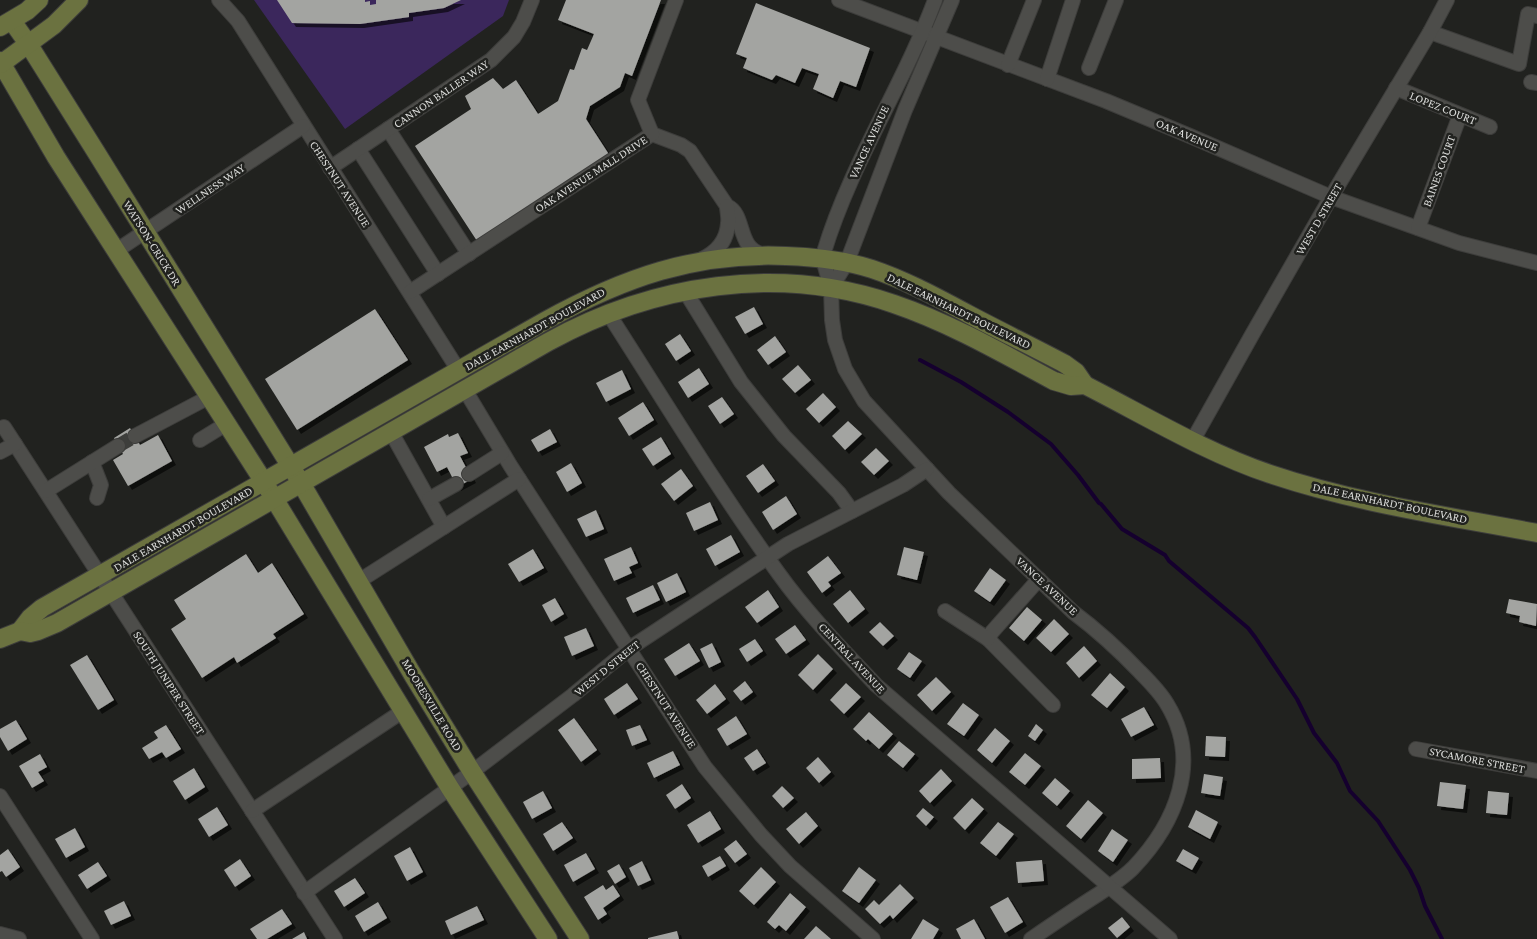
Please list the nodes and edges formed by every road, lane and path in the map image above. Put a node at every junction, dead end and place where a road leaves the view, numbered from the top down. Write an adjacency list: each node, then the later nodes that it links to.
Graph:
1 (39, 0): 14 (main road)
2 (79, 0): 18 (main road)
3 (219, 0): 25 (street, CHESTNUT AVENUE)
4 (532, 0): 27 (street, CANNON BALLER WAY)
5 (676, 0): 28 (street, OAK AVENUE MALL DRIVE)
6 (839, 0): 15 (street, OAK AVENUE)
7 (935, 0): 15 (street, VANCE AVENUE)
8 (952, 0): 17 (street, VANCE AVENUE)
9 (1034, 0): 20 (street)
10 (1073, 0): 22 (street)
11 (1116, 0): 21 (street)
12 (1447, 0): 16 (street, WEST D STREET)
13 (1537, 16): 16 (street)
14 (6, 24): 18 (main road, WATSON-CRICK DR)
15 (922, 32): 17 (street, OAK AVENUE); 38 (street, VANCE AVENUE)
16 (1430, 32): 23 (street, WEST D STREET)
17 (936, 37): 20 (street, OAK AVENUE); 40 (street, VANCE AVENUE)
18 (29, 45): 19 (main road); 34 (main road, WATSON-CRICK DR)
19 (0, 63): 35 (main road)
20 (1008, 64): 22 (street, OAK AVENUE)
21 (1090, 68)
22 (1047, 79): 31 (street, OAK AVENUE)
23 (1396, 88): 24 (street, LOPEZ COURT); 31 (street, WEST D STREET)
24 (1460, 115): 26 (street, LOPEZ COURT); 33 (street, BAINES COURT)
25 (303, 126): 30 (street, CHESTNUT AVENUE); 34 (street, WELLNESS WAY)
26 (1490, 127)
27 (388, 130): 29 (street, CANNON BALLER WAY); 36 (street)
28 (652, 134): 32 (street); 36 (street, OAK AVENUE MALL DRIVE)
29 (358, 149): 30 (street, CANNON BALLER WAY); 42 (street)
30 (330, 168): 45 (street, CHESTNUT AVENUE)
31 (1331, 197): 33 (street, OAK AVENUE); 56 (street, WEST D STREET)
32 (727, 206): 37 (street); 39 (street)
33 (1418, 228): 41 (street, OAK AVENUE)
34 (146, 232): 35 (street, WELLNESS WAY); 62 (main road, WATSON-CRICK DR)
35 (116, 251): 50 (main road)
36 (469, 254): 42 (street, OAK AVENUE MALL DRIVE)
37 (765, 255): 38 (main road, DALE EARNHARDT BOULEVARD); 39 (main road, DALE EARNHARDT BOULEVARD)
38 (823, 259): 40 (main road, DALE EARNHARDT BOULEVARD); 43 (street, VANCE AVENUE)
39 (699, 261): 47 (main road, DALE EARNHARDT BOULEVARD)
40 (847, 262): 43 (street, VANCE AVENUE); 48 (main road, DALE EARNHARDT BOULEVARD)
41 (1537, 263)
42 (438, 274): 45 (street, OAK AVENUE MALL DRIVE)
43 (831, 288): 44 (main road, DALE EARNHARDT BOULEVARD); 48 (main road, DALE EARNHARDT BOULEVARD); 63 (street, VANCE AVENUE)
44 (685, 290): 46 (main road, DALE EARNHARDT BOULEVARD); 73 (street)
45 (410, 292): 47 (street, CHESTNUT AVENUE)
46 (608, 313): 49 (main road, DALE EARNHARDT BOULEVARD); 76 (street, CENTRAL AVENUE)
47 (459, 371): 62 (main road, DALE EARNHARDT BOULEVARD)
48 (1085, 385): 56 (main road, DALE EARNHARDT BOULEVARD)
49 (464, 390): 53 (main road, DALE EARNHARDT BOULEVARD); 60 (street, CHESTNUT AVENUE)
50 (209, 397): 51 (main road); 54 (street)
51 (226, 424): 55 (street); 66 (main road)
52 (4, 427): 57 (street, SOUTH JUNIPER STREET)
53 (391, 432): 67 (main road, DALE EARNHARDT BOULEVARD); 72 (street)
54 (135, 436)
55 (200, 440)
56 (1194, 440): 75 (main road, DALE EARNHARDT BOULEVARD)
57 (15, 444): 59 (street); 69 (street, SOUTH JUNIPER STREET)
58 (118, 446): 61 (street)
59 (0, 452)
60 (502, 453): 64 (street); 65 (street, CHESTNUT AVENUE)
61 (92, 462): 69 (street); 70 (street)
62 (291, 467): 66 (main road, DALE EARNHARDT BOULEVARD); 67 (main road, MOORESVILLE ROAD)
63 (927, 469): 73 (street, WEST D STREET); 78 (street, VANCE AVENUE)
64 (469, 474)
65 (519, 479): 74 (street); 85 (street, CHESTNUT AVENUE)
66 (264, 482): 71 (main road); 77 (main road, DALE EARNHARDT BOULEVARD)
67 (301, 483): 71 (main road, DALE EARNHARDT BOULEVARD); 79 (main road, MOORESVILLE ROAD)
68 (456, 484): 72 (street)
69 (46, 491): 77 (street, SOUTH JUNIPER STREET)
70 (98, 498)
71 (274, 499): 80 (main road, DALE EARNHARDT BOULEVARD); 87 (main road)
72 (429, 499): 74 (street)
73 (852, 511): 76 (street, WEST D STREET)
74 (444, 527): 79 (street)
75 (1537, 533)
76 (767, 557): 85 (street, WEST D STREET); 94 (street, CENTRAL AVENUE)
77 (100, 577): 80 (street, SOUTH JUNIPER STREET); 82 (main road, DALE EARNHARDT BOULEVARD)
78 (1039, 579): 84 (street); 94 (street, VANCE AVENUE)
79 (359, 581): 90 (main road, MOORESVILLE ROAD)
80 (110, 593): 82 (main road, DALE EARNHARDT BOULEVARD); 93 (street, SOUTH JUNIPER STREET)
81 (945, 610): 84 (street)
82 (20, 632): 83 (main road, DALE EARNHARDT BOULEVARD)
83 (0, 639)
84 (988, 639): 86 (street)
85 (630, 648): 90 (street, WEST D STREET); 102 (street, CHESTNUT AVENUE)
86 (1053, 705)
87 (403, 711): 91 (main road); 93 (street)
88 (1416, 749): 89 (street, SYCAMORE STREET)
89 (1537, 771)
90 (472, 772): 91 (street, WEST D STREET); 101 (main road, MOORESVILLE ROAD)
91 (450, 788): 95 (street, WEST D STREET); 100 (main road)
92 (0, 796): 98 (street)
93 (252, 811): 95 (street, SOUTH JUNIPER STREET)
94 (1109, 886): 103 (street); 104 (street, CENTRAL AVENUE)
95 (304, 893): 99 (street, SOUTH JUNIPER STREET)
96 (0, 934): 97 (street)
97 (19, 939)
98 (92, 939)
99 (334, 939)
100 (548, 939)
101 (580, 939)
102 (873, 939)
103 (1030, 939)
104 (1170, 939)

